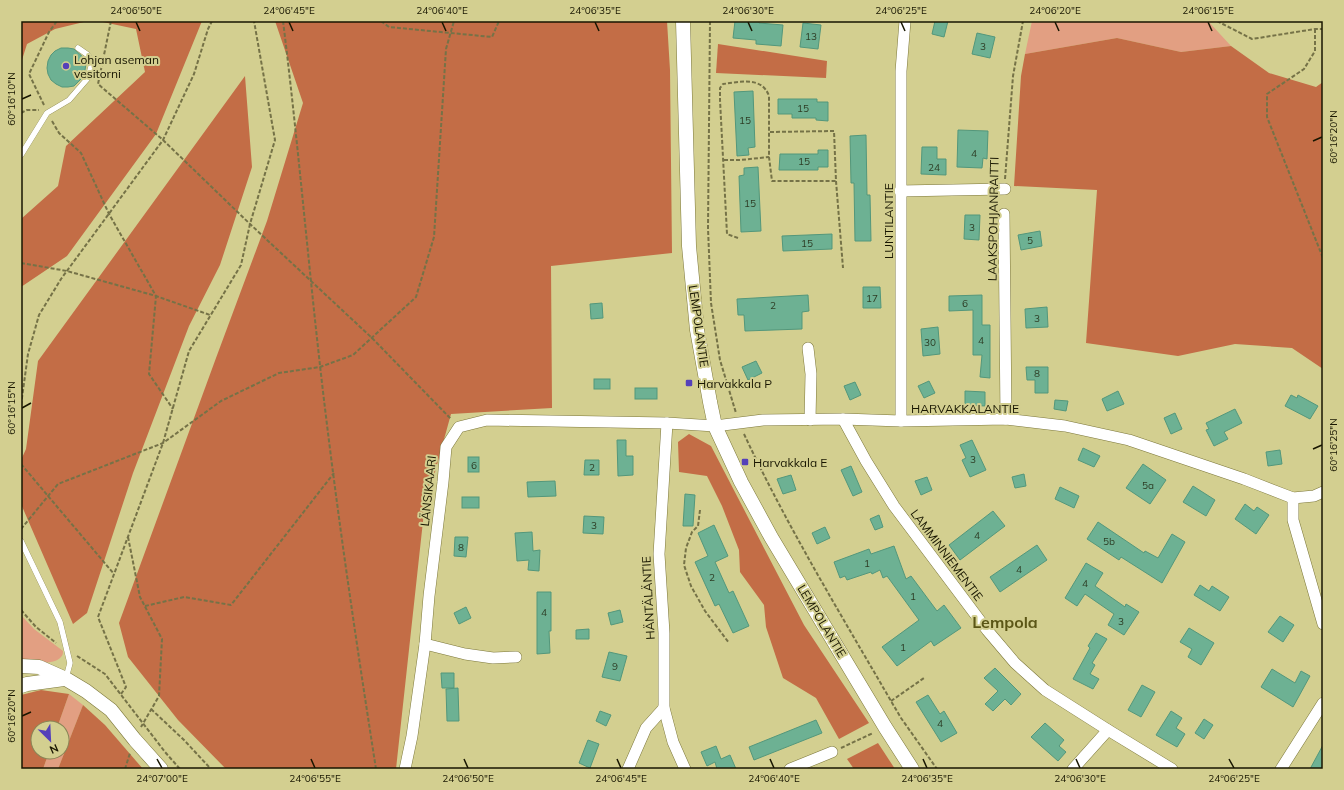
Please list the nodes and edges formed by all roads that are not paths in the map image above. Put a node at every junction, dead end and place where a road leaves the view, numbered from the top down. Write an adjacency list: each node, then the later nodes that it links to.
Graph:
1 (683, 21): 14 (street, LEMPOLANTIE)
2 (905, 21): 6 (street, LUNTILANTIE)
3 (78, 48): 4 (lane)
4 (21, 155)
5 (1005, 189): 6 (street)
6 (900, 191): 12 (street, LUNTILANTIE)
7 (1004, 214): 10 (street, LAAKSPOHJANRAITTI)
8 (808, 348): 11 (street)
9 (843, 419): 11 (street, HARVAKKALANTIE); 12 (street, HARVAKKALANTIE); 26 (street, LAMMINNIEMENTIE)
10 (1006, 419): 12 (street, HARVAKKALANTIE); 16 (street, HARVAKKALANTIE)
11 (810, 420): 14 (street, HARVAKKALANTIE)
12 (901, 421)
13 (667, 423): 14 (street); 19 (street, LÄNSIKAARI); 25 (street, HÄNTÄLÄNTIE)
14 (715, 426): 33 (street, LEMPOLANTIE)
15 (1323, 492): 16 (street, HARVAKKALANTIE)
16 (1293, 498): 18 (street)
17 (21, 541): 22 (lane)
18 (1323, 624)
19 (425, 644): 20 (street); 29 (street, LÄNSIKAARI)
20 (516, 657)
21 (21, 666): 22 (street)
22 (66, 679): 23 (street); 28 (street)
23 (21, 686)
24 (1323, 703): 36 (street)
25 (664, 708): 30 (street); 31 (street, HÄNTÄLÄNTIE)
26 (1108, 730): 34 (street); 35 (street, LAMMINNIEMENTIE)
27 (832, 752): 32 (street)
28 (161, 769)
29 (405, 769)
30 (628, 769)
31 (685, 769)
32 (790, 769)
33 (912, 769)
34 (1073, 769)
35 (1172, 769)
36 (1282, 769)

